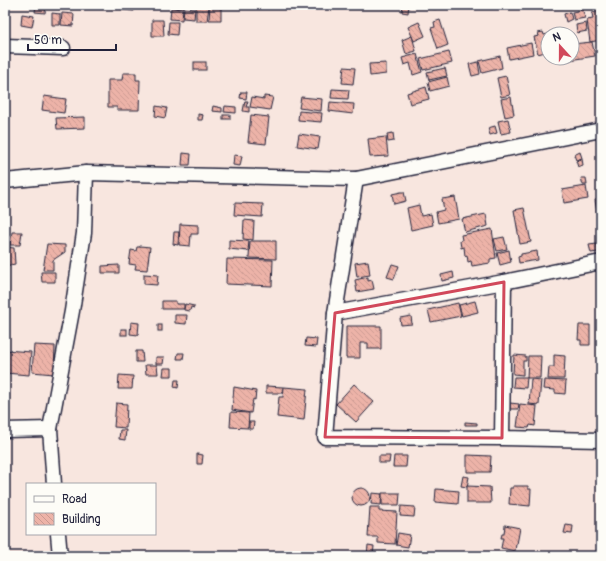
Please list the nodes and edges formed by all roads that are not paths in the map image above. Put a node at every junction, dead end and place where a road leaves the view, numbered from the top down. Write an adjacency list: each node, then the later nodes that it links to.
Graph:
1 (5, 46): 2 (street)
2 (63, 48)
3 (601, 130): 5 (street)
4 (86, 173): 5 (street); 6 (street); 10 (street)
5 (356, 179): 9 (street)
6 (5, 181)
7 (601, 262): 8 (street)
8 (504, 282): 9 (street); 12 (street)
9 (335, 313): 12 (street)
10 (50, 429): 11 (street); 14 (street)
11 (5, 430)
12 (502, 438): 13 (street)
13 (601, 440)
14 (54, 483)
15 (58, 535): 16 (street)
16 (60, 556)

